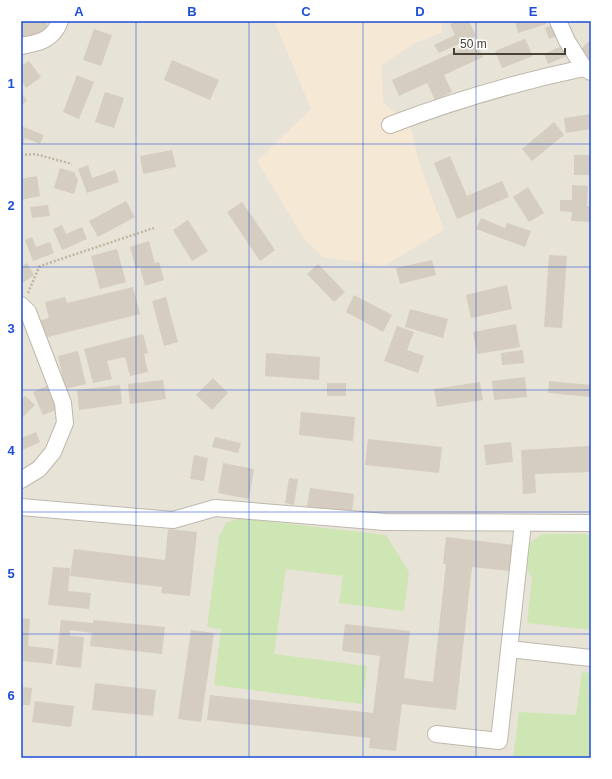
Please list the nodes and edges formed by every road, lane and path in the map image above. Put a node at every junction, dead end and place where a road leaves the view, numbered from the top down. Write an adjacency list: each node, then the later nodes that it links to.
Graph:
1 (60, 21): 3 (street)
2 (558, 21): 4 (street)
3 (21, 46)
4 (587, 70): 5 (street)
5 (390, 125)
6 (21, 155): 7 (path)
7 (72, 164)
8 (154, 228): 9 (path)
9 (22, 305): 10 (street)
10 (21, 480)
11 (21, 507): 12 (street)
12 (523, 523): 13 (street); 14 (street)
13 (591, 523)
14 (509, 649): 15 (street); 16 (street)
15 (591, 658)
16 (436, 734)

